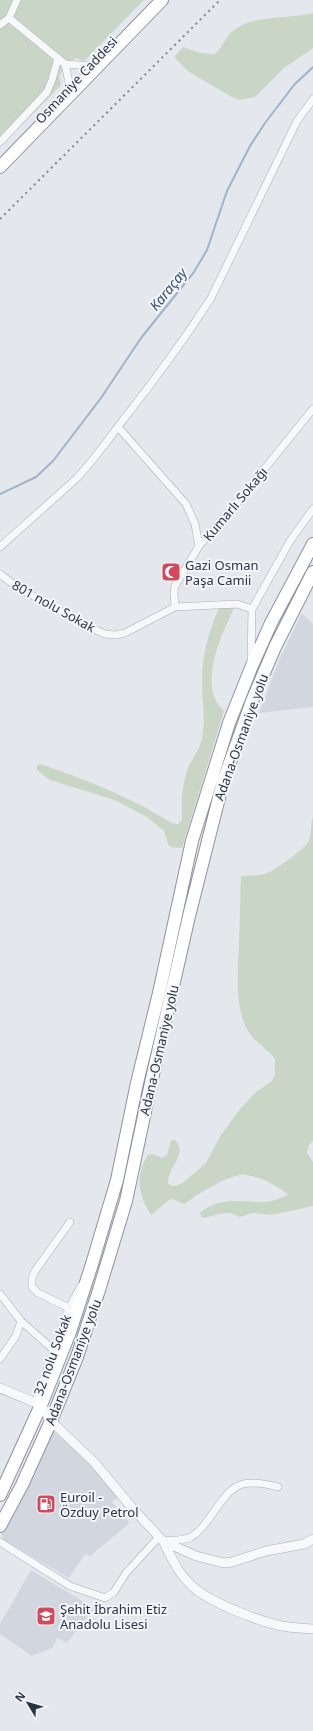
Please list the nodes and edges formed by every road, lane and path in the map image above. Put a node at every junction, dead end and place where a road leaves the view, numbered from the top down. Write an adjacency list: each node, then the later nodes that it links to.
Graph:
1 (17, 0): 4 (street)
2 (151, 0): 8 (highway, Osmaniye Caddesi)
3 (162, 0): 13 (highway)
4 (10, 18): 5 (street); 6 (street)
5 (0, 25)
6 (58, 58): 7 (street); 11 (street)
7 (65, 64): 8 (street); 9 (street)
8 (90, 66): 9 (highway, Osmaniye Caddesi)
9 (70, 87): 12 (highway, Osmaniye Caddesi)
10 (313, 99): 15 (street)
11 (0, 142)
12 (0, 159)
13 (0, 167)
14 (313, 409): 18 (street, Kumarlı Sokağı)
15 (118, 427): 18 (street); 19 (street)
16 (313, 509): 23 (street)
17 (313, 544): 24 (highway, Adana-Osmaniye yolu)
18 (199, 546): 22 (street, Kumarlı Sokağı)
19 (0, 547)
20 (313, 572): 34 (highway, Adana-Osmaniye yolu)
21 (0, 574): 22 (street, 801 nolu Sokak)
22 (175, 607): 23 (street)
23 (252, 609): 24 (street)
24 (251, 668): 26 (highway, Adana-Osmaniye yolu)
25 (70, 1222): 28 (street, 32 nolu Sokak)
26 (89, 1274): 28 (street, 32 nolu Sokak); 30 (highway, Adana-Osmaniye yolu)
27 (0, 1294): 29 (street)
28 (69, 1308): 30 (street, 32 nolu Sokak)
29 (21, 1321): 30 (street); 31 (street)
30 (57, 1353): 33 (highway, Adana-Osmaniye yolu)
31 (0, 1359)
32 (0, 1388): 33 (street)
33 (38, 1404): 34 (street); 36 (highway, Adana-Osmaniye yolu)
34 (51, 1422): 37 (highway, Adana-Osmaniye yolu); 38 (street)
35 (278, 1487): 38 (street)
36 (0, 1493)
37 (0, 1526)
38 (161, 1539): 39 (street); 40 (street); 41 (street)
39 (313, 1540)
40 (0, 1542)
41 (313, 1629)

